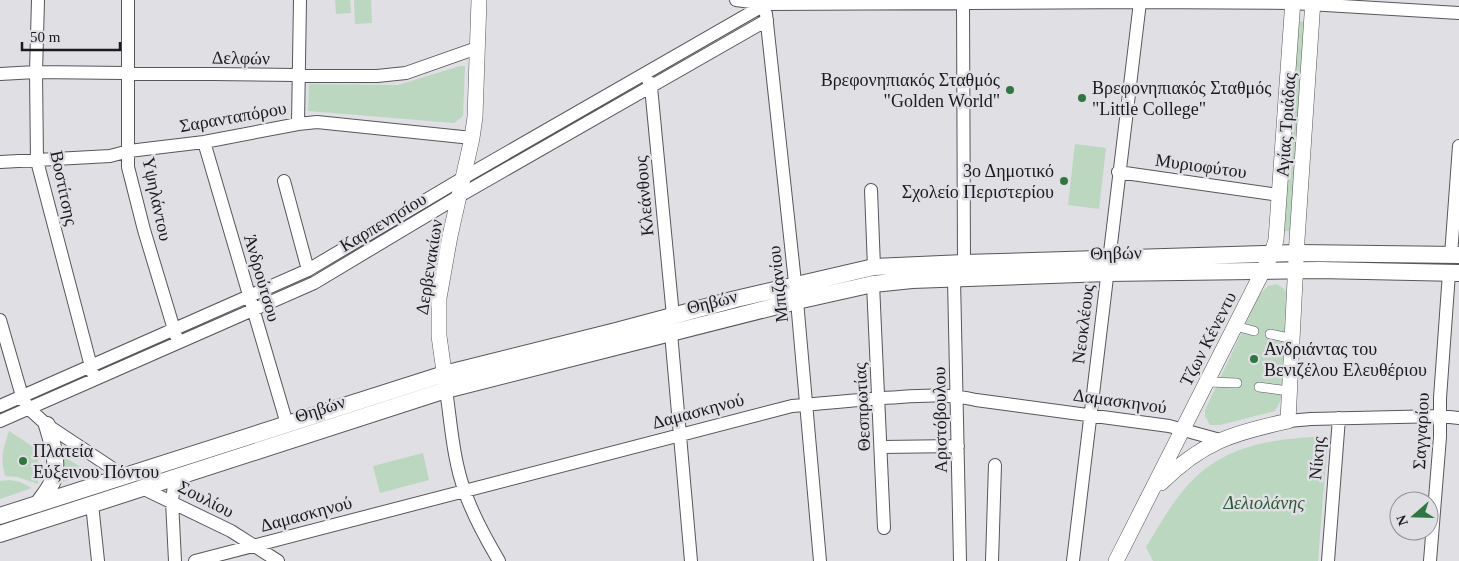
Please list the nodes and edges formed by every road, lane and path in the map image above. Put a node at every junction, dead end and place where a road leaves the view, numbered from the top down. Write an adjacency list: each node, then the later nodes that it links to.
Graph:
1 (38, 0): 15 (street, Βοστίτσης)
2 (128, 0): 16 (street, Υψηλάντου)
3 (300, 0): 19 (street)
4 (479, 0): 14 (street, Δερβενακίων)
5 (736, 0): 9 (street)
6 (1140, 2): 7 (street); 10 (street); 28 (street, Νεοκλέους)
7 (1293, 2): 8 (street); 33 (street, Αγίας Τριάδας)
8 (1313, 2): 11 (street); 35 (street, Αγίας Τριάδας)
9 (766, 4): 10 (street); 13 (street, Μπιζανίου); 17 (street, Καρπενησίου)
10 (963, 4): 37 (street)
11 (1394, 5): 12 (street)
12 (1459, 13)
13 (767, 20): 20 (street, Καρπενησίου); 46 (street, Μπιζανίου)
14 (477, 48): 19 (street, Δελφών); 22 (street, Δερβενακίων)
15 (36, 72): 16 (street, Δελφών); 18 (street, Δελφών); 26 (street, Βοστίτσης)
16 (128, 73): 19 (street, Δελφών); 25 (street, Υψηλάντου)
17 (646, 73): 20 (street, Κλεάνθους); 29 (street, Καρπενησίου)
18 (0, 74)
19 (298, 76): 21 (street)
20 (651, 87): 32 (street, Καρπενησίου); 49 (street, Κλεάνθους)
21 (298, 124): 22 (street, Σαρανταπόρου); 23 (street, Σαρανταπόρου)
22 (472, 138): 29 (street, Δερβενακίων)
23 (204, 142): 25 (street, Σαρανταπόρου); 47 (street, Άνδρούτσου)
24 (1459, 146): 36 (street)
25 (129, 151): 26 (street, Σαρανταπόρου); 52 (street, Υψηλάντου)
26 (37, 161): 27 (street, Σαρανταπόρου); 58 (street, Βοστίτσης)
27 (0, 162)
28 (1118, 172): 33 (street, Μυριοφύτου); 38 (street, Νεοκλέους)
29 (463, 178): 32 (street, Δερβενακίων); 40 (street, Καρπενησίου)
30 (284, 181): 40 (street)
31 (871, 190): 39 (street)
32 (461, 195): 48 (street, Καρπενησίου); 60 (street, Δερβενακίων)
33 (1279, 195): 34 (street, Αγίας Τριάδας)
34 (1274, 246): 35 (main road, Θηβών); 38 (main road, Θηβών); 41 (street, Τζων Κένεντυ)
35 (1297, 252): 36 (main road, Θηβών); 42 (street)
36 (1455, 255)
37 (964, 263): 38 (main road, Θηβών); 39 (main road, Θηβών)
38 (1108, 266): 41 (main road, Θηβών); 44 (main road, Θηβών); 71 (street, Νεοκλέους)
39 (874, 267): 46 (main road, Θηβών)
40 (308, 270): 47 (street, Καρπενησίου)
41 (1263, 270): 42 (main road, Θηβών); 51 (street, Τζων Κένεντυ)
42 (1296, 270): 43 (main road, Θηβών); 56 (street)
43 (1454, 273): 72 (street, Σαγγαρίου)
44 (954, 279): 45 (main road, Θηβών); 66 (street, Αριστόβουλου)
45 (873, 284): 46 (main road, Θηβών); 67 (street, Θεσπρωτίας)
46 (796, 293): 49 (main road, Θηβών); 54 (main road, Θηβών); 68 (street, Μπιζανίου)
47 (249, 297): 48 (street, Άνδρούτσου); 52 (street, Καρπενησίου)
48 (253, 310): 57 (street, Καρπενησίου); 77 (street, Άνδρούτσου)
49 (673, 316): 60 (main road, Θηβών)
50 (0, 320): 65 (street)
51 (1235, 326): 53 (street); 61 (street, Τζων Κένεντυ)
52 (174, 329): 57 (street, Υψηλάντου); 58 (street, Καρπενησίου)
53 (1254, 331)
54 (671, 334): 60 (main road, Θηβών); 80 (street)
55 (1270, 334): 56 (street)
56 (1293, 338): 64 (street)
57 (177, 342): 59 (street, Καρπενησίου)
58 (90, 366): 59 (street, Βοστίτσης); 65 (street, Καρπενησίου)
59 (94, 379): 70 (street, Καρπενησίου)
60 (445, 382): 77 (main road, Θηβών); 86 (main road, Θηβών); 89 (street, Δερβενακίων)
61 (1207, 382): 62 (street); 79 (street, Τζων Κένεντυ)
62 (1237, 383)
63 (1259, 387): 64 (street)
64 (1289, 391): 76 (street)
65 (22, 396): 69 (street, Καρπενησίου); 70 (street)
66 (956, 396): 67 (street, Δαμασκηνού); 71 (street, Δαμασκηνού); 82 (street, Αριστόβουλου)
67 (879, 398): 68 (street, Δαμασκηνού); 83 (street, Θεσπρωτίας)
68 (808, 405): 80 (street, Δαμασκηνού); 104 (street, Μπιζανίου)
69 (0, 406)
70 (28, 408): 75 (street, Καρπενησίου); 78 (street)
71 (1090, 416): 79 (street, Δαμασκηνού); 107 (street, Νεοκλέους)
72 (1441, 416): 73 (street); 74 (street); 110 (street, Σαγγαρίου)
73 (1339, 418): 76 (street); 109 (street, Νίκης)
74 (1459, 418)
75 (0, 421)
76 (1288, 421): 81 (street)
77 (287, 424): 85 (main road, Θηβών)
78 (47, 425): 85 (street); 91 (main road)
79 (1184, 429): 81 (street, Δαμασκηνού); 88 (street, Τζων Κένεντυ)
80 (680, 436): 89 (street, Δαμασκηνού); 103 (street)
81 (1220, 440): 88 (street)
82 (958, 446): 83 (street); 105 (street, Αριστόβουλου)
83 (882, 447): 94 (street, Θεσπρωτίας)
84 (995, 465): 106 (street)
85 (124, 476): 91 (main road, Θηβών)
86 (175, 477): 87 (main road, Θηβών); 90 (street)
87 (142, 488): 90 (street, Σουλίου); 92 (main road, Θηβών)
88 (1153, 491): 108 (street, Τζων Κένεντυ)
89 (464, 492): 96 (street, Δαμασκηνού); 102 (street, Δερβενακίων)
90 (172, 501): 96 (street, Σουλίου); 98 (street)
91 (38, 504): 93 (main road, Θηβών)
92 (92, 504): 95 (main road, Θηβών); 97 (street)
93 (0, 516)
94 (884, 528)
95 (0, 534)
96 (256, 546): 99 (street, Δαμασκηνού); 100 (street); 101 (street, Σουλίου)
97 (98, 561)
98 (175, 561)
99 (195, 561)
100 (254, 561)
101 (278, 561)
102 (499, 561)
103 (691, 561)
104 (820, 561)
105 (960, 561)
106 (992, 561)
107 (1072, 561)
108 (1116, 561)
109 (1328, 561)
110 (1430, 561)

